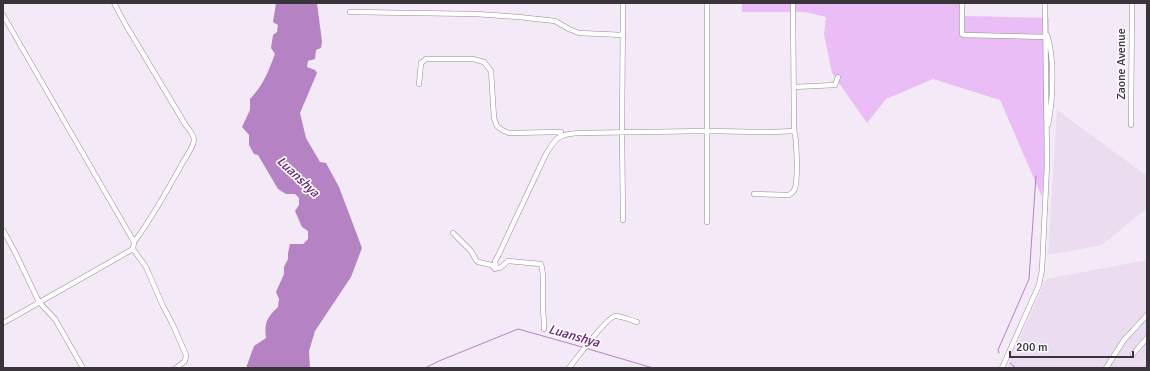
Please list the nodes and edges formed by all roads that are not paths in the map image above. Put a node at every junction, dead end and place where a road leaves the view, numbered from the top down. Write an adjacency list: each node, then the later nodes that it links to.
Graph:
1 (114, 3): 28 (street)
2 (623, 3): 10 (street)
3 (707, 3): 20 (street)
4 (793, 3): 14 (street)
5 (962, 3): 11 (street)
6 (1045, 3): 11 (street)
7 (1132, 3): 17 (street, Zaone Avenue)
8 (350, 12): 10 (street)
9 (3, 15): 28 (street)
10 (623, 35): 21 (street)
11 (1047, 37): 15 (street); 16 (street)
12 (838, 77): 14 (street)
13 (419, 84): 22 (street)
14 (794, 87): 18 (street)
15 (1046, 90): 16 (street); 19 (street)
16 (1052, 90): 19 (street)
17 (1131, 125)
18 (794, 131): 20 (street); 23 (street)
19 (1047, 131): 41 (street)
20 (707, 132): 21 (street); 25 (street)
21 (622, 133): 22 (street); 24 (street)
22 (560, 136): 30 (street)
23 (754, 194)
24 (623, 220)
25 (707, 222)
26 (3, 230): 31 (street)
27 (453, 233): 30 (street)
28 (134, 242): 29 (street)
29 (133, 249): 31 (street); 39 (street)
30 (496, 268): 35 (street)
31 (39, 302): 34 (street); 38 (street)
32 (1147, 315): 42 (street)
33 (637, 322): 40 (street)
34 (3, 323)
35 (544, 329)
36 (1147, 338): 37 (street)
37 (1133, 354)
38 (83, 368)
39 (176, 368)
40 (569, 368)
41 (1002, 368)
42 (1106, 368)

